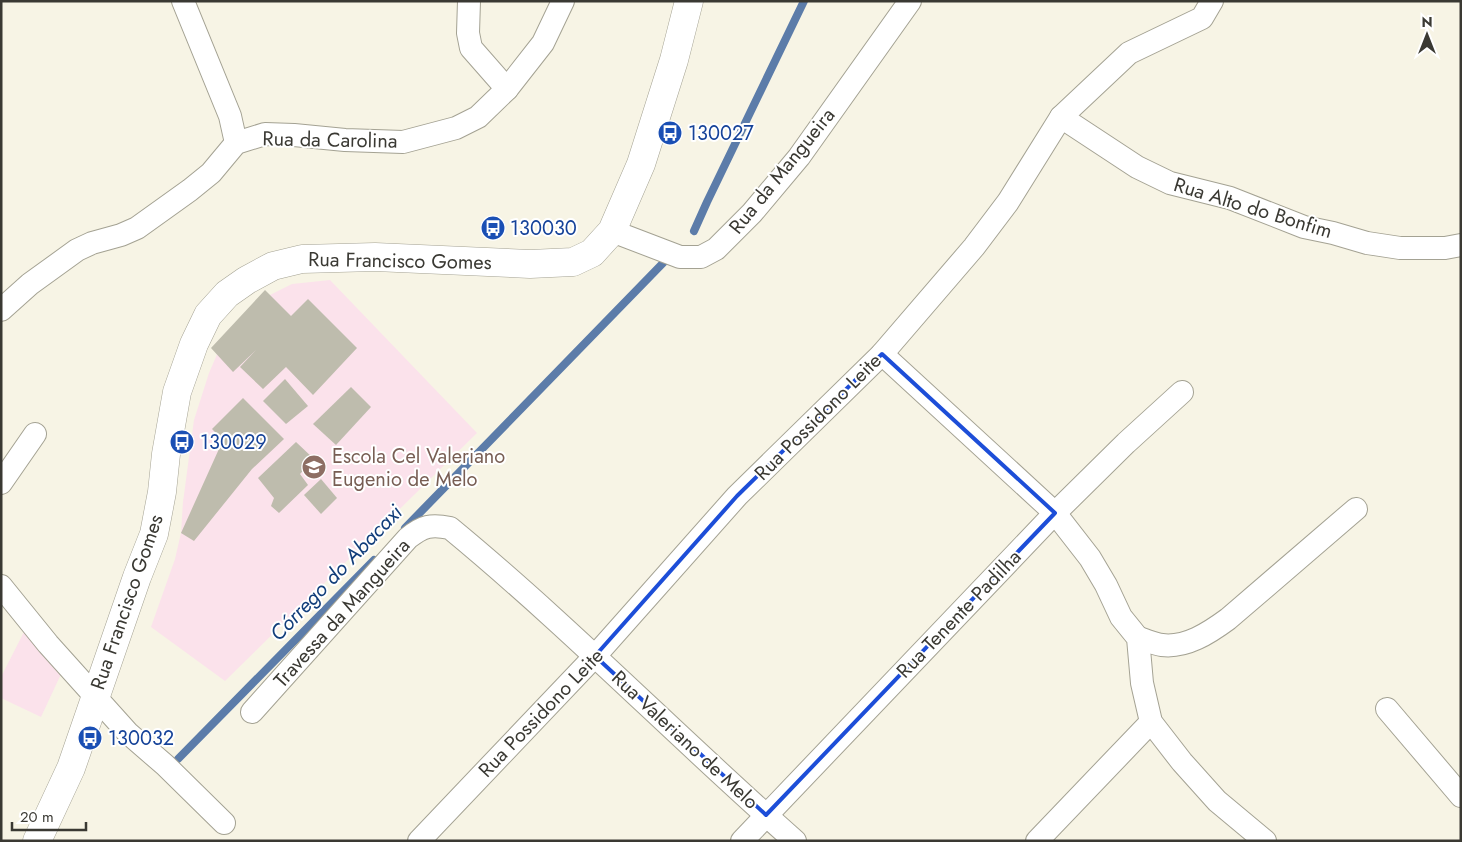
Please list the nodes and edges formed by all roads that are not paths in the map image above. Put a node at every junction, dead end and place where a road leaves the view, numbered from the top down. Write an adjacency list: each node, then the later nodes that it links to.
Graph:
1 (183, 1): 9 (street)
2 (469, 1): 7 (street)
3 (563, 1): 7 (street, Rua da Carolina)
4 (689, 1): 10 (street, Rua Francisco Gomes)
5 (910, 1): 10 (street, Rua da Mangueira)
6 (1212, 1): 8 (street, Rua Possidono Leite)
7 (508, 89): 9 (street, Rua da Carolina)
8 (1062, 117): 11 (street, Rua Alto do Bonfim); 13 (street, Rua Possidono Leite)
9 (236, 143): 12 (street, Rua da Carolina)
10 (612, 231): 23 (street, Rua Francisco Gomes)
11 (1461, 245)
12 (1, 310)
13 (882, 354): 18 (street); 22 (street, Rua Possidono Leite)
14 (1182, 392): 18 (street, Rua Tenente Padilha)
15 (35, 434): 16 (street)
16 (1, 482)
17 (1356, 509): 21 (street)
18 (1055, 514): 21 (street); 28 (street, Rua Tenente Padilha)
19 (464, 540): 22 (street, Rua Valeriano de Melo); 25 (street, Travessa da Mangueira)
20 (1, 586): 23 (street)
21 (1138, 638): 26 (street)
22 (595, 656): 28 (street, Rua Valeriano de Melo); 31 (street, Rua Possidono Leite)
23 (96, 697): 29 (street); 30 (street, Rua Francisco Gomes)
24 (1387, 709): 27 (street)
25 (252, 712)
26 (1151, 722): 34 (street); 35 (street)
27 (1461, 796)
28 (766, 815): 32 (street, Rua Tenente Padilha); 33 (street, Rua Valeriano de Melo)
29 (224, 823)
30 (37, 841)
31 (419, 841)
32 (742, 841)
33 (795, 841)
34 (1037, 841)
35 (1265, 841)

